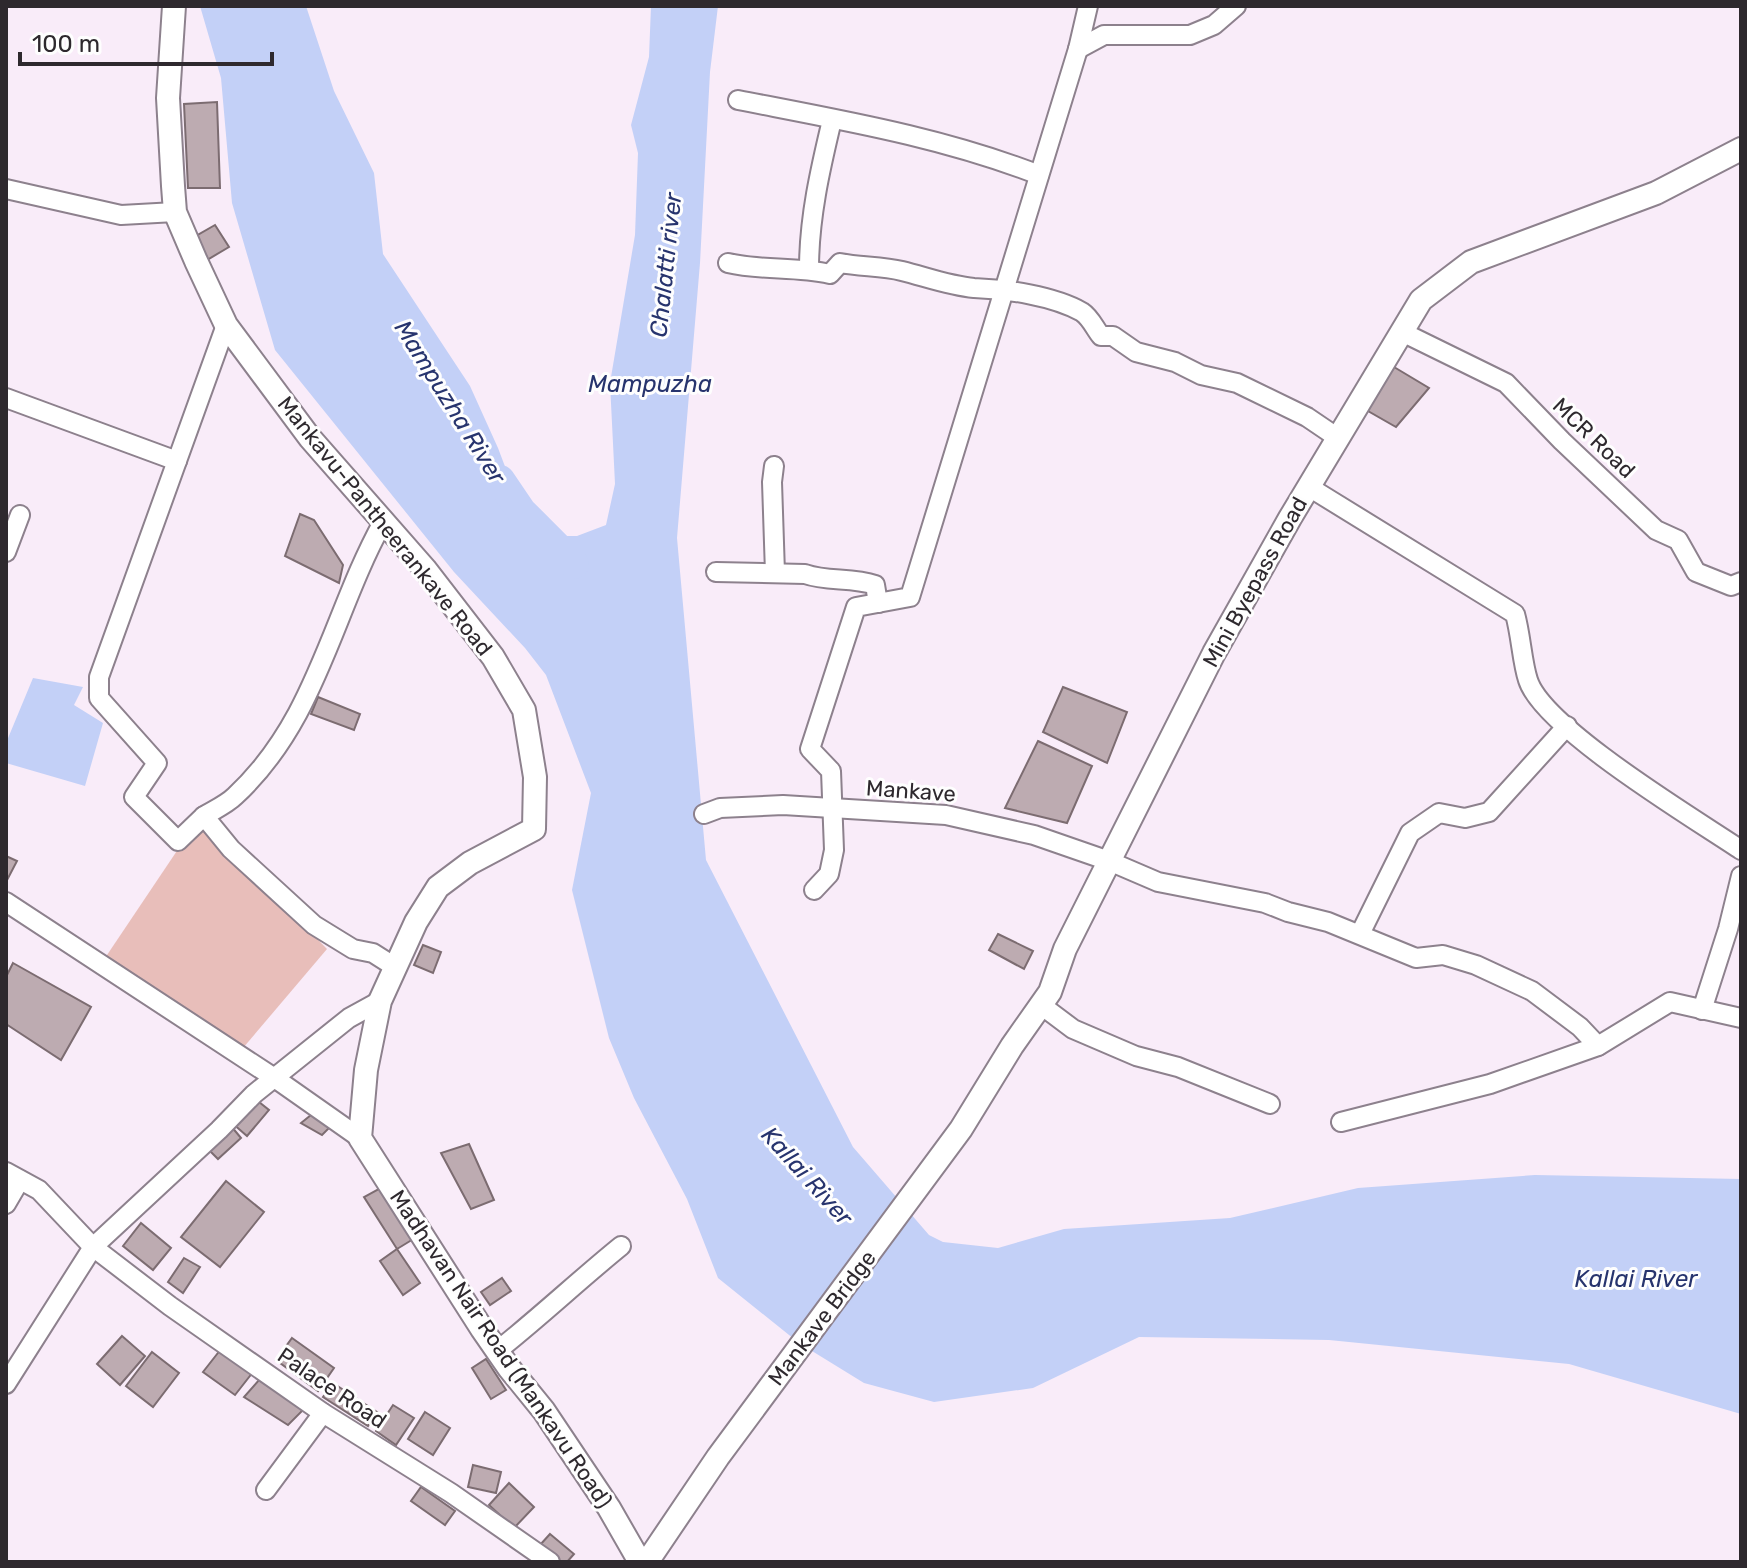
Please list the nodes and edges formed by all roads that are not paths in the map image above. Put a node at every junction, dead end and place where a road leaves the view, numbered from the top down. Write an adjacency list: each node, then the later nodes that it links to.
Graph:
1 (174, 6): 10 (main road, Mankavu-Pantheerankave Road)
2 (1088, 6): 4 (street)
3 (1236, 6): 4 (street)
4 (1078, 49): 8 (street)
5 (738, 100): 6 (street)
6 (832, 120): 8 (street); 12 (street)
7 (1741, 149): 15 (main road, Mini Byepass Road)
8 (1039, 175): 13 (street)
9 (6, 189): 10 (street)
10 (175, 212): 14 (main road, Mankavu-Pantheerankave Road)
11 (728, 263): 12 (street)
12 (809, 269): 13 (street)
13 (1004, 290): 17 (street); 27 (street)
14 (226, 325): 18 (street); 22 (main road, Mankavu-Pantheerankave Road)
15 (1402, 332): 17 (main road, Mini Byepass Road); 26 (street, MCR Road)
16 (6, 398): 18 (street)
17 (1338, 438): 20 (main road, Mini Byepass Road)
18 (177, 461): 31 (street)
19 (774, 466): 25 (street)
20 (1309, 487): 28 (street); 33 (main road, Mini Byepass Road)
21 (20, 515): 23 (street)
22 (383, 522): 31 (street); 38 (main road, Mankavu-Pantheerankave Road)
23 (6, 552)
24 (716, 572): 25 (street)
25 (775, 573): 27 (street)
26 (1741, 582)
27 (878, 603): 29 (street)
28 (1567, 726): 32 (street); 37 (street)
29 (832, 810): 30 (street, Mankave); 33 (street, Mankave); 35 (street)
30 (704, 814)
31 (204, 816): 38 (street)
32 (1741, 850)
33 (1109, 861): 37 (street, Mankave); 40 (main road, Mini Byepass Road)
34 (1741, 876): 41 (street)
35 (814, 890)
36 (6, 902): 44 (street)
37 (1360, 934): 43 (street, Mankave)
38 (395, 967): 39 (main road, Mankavu-Pantheerankave Road)
39 (380, 1001): 44 (street); 47 (main road, Mankavu-Pantheerankave Road)
40 (1041, 1005): 45 (street); 49 (main road, Mini Byepass Road)
41 (1702, 1010): 42 (street); 43 (street)
42 (1741, 1018)
43 (1598, 1046): 46 (street)
44 (276, 1079): 47 (street); 52 (street)
45 (1270, 1104)
46 (1341, 1122)
47 (360, 1138): 53 (main road, Madhavan Nair Road (Mankavu Road))
48 (13, 1176): 50 (street); 52 (street, Palace Road)
49 (925, 1179): 59 (main road, Mankave Bridge)
50 (6, 1204)
51 (621, 1246): 53 (street)
52 (93, 1247): 54 (street); 55 (street, Palace Road)
53 (497, 1351): 58 (main road, Madhavan Nair Road (Mankavu Road))
54 (6, 1384)
55 (323, 1413): 56 (street); 57 (street, Palace Road)
56 (266, 1490)
57 (550, 1562)
58 (640, 1562)
59 (647, 1562)

